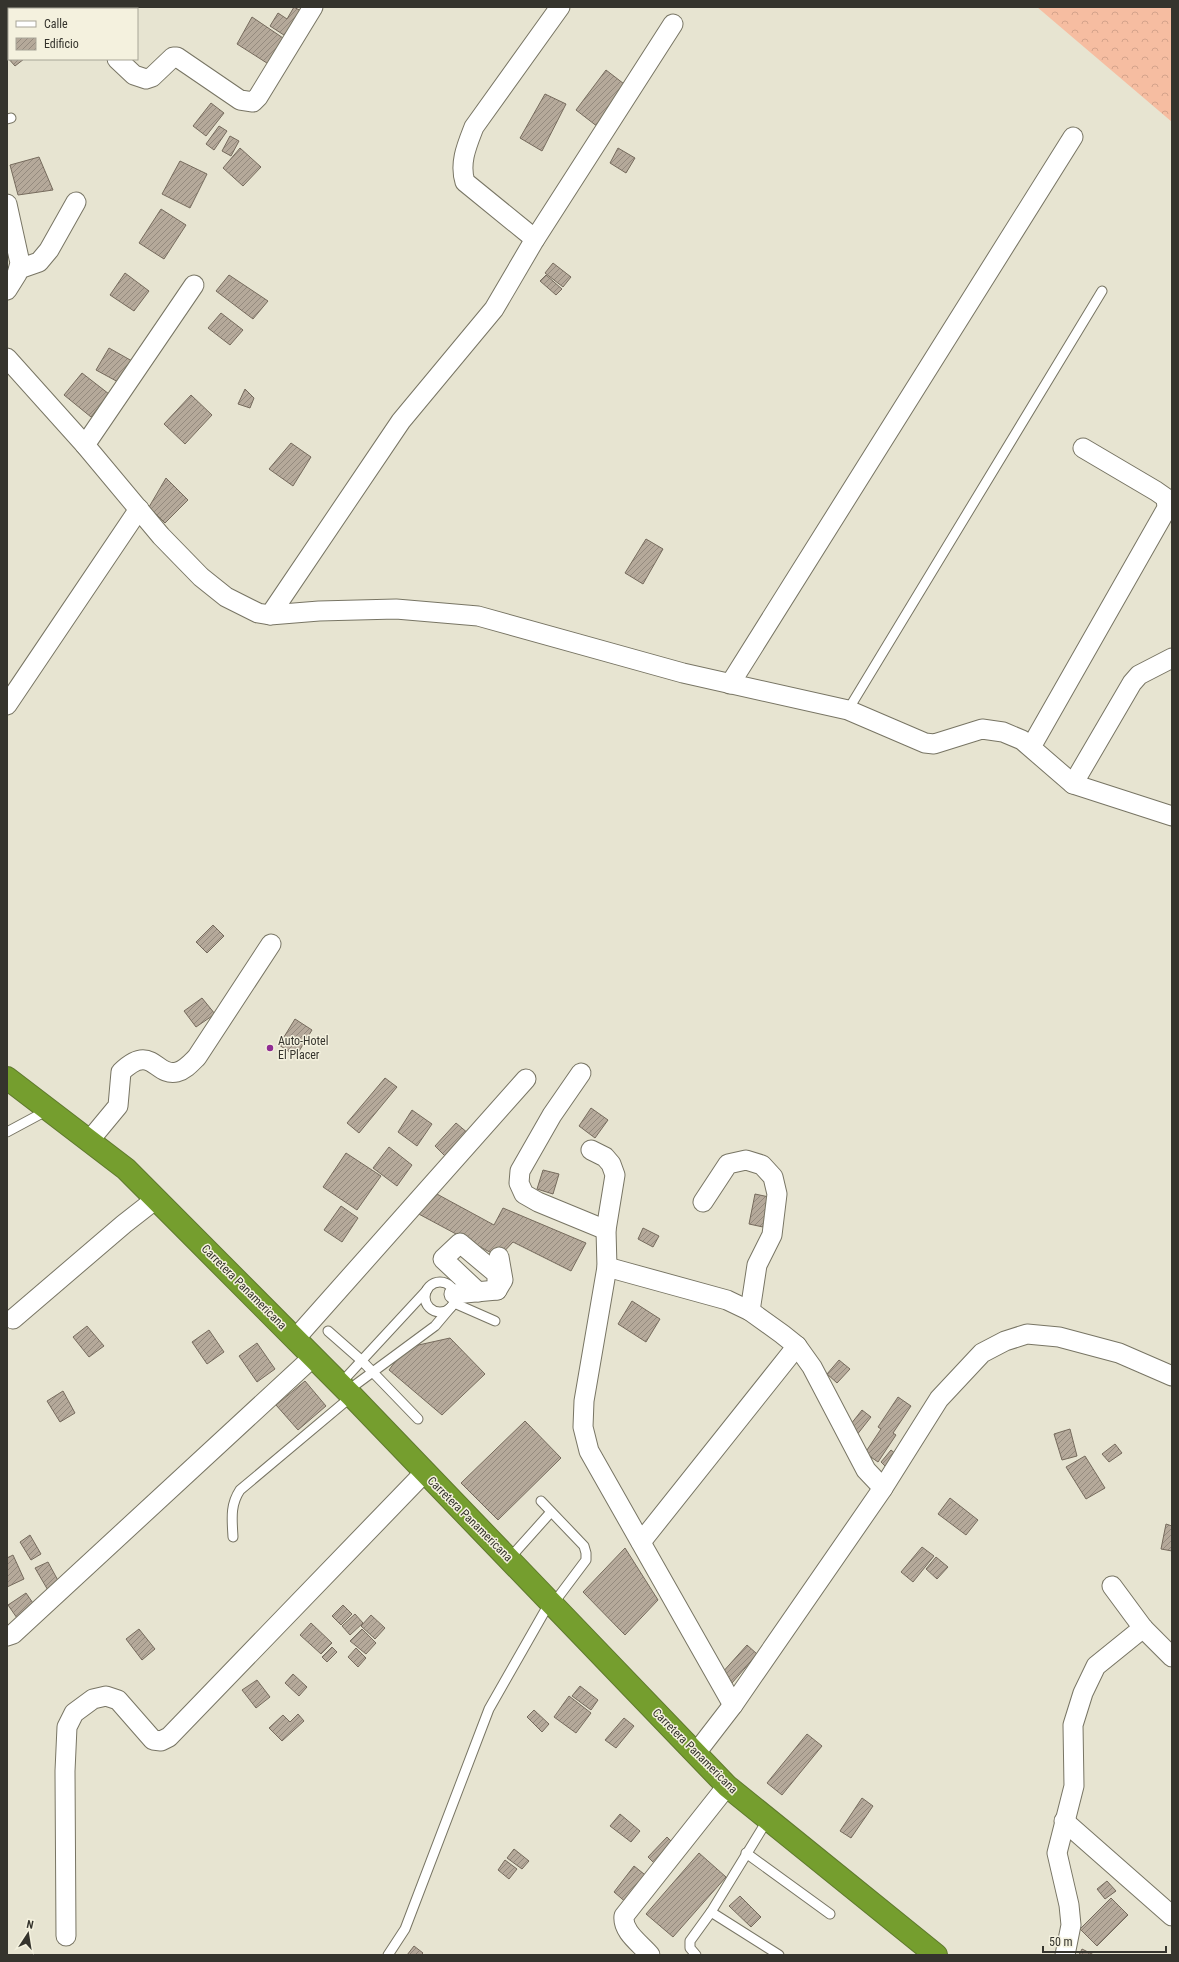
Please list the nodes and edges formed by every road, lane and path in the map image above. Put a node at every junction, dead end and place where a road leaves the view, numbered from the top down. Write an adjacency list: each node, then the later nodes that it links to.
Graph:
1 (313, 7): 4 (street)
2 (560, 7): 8 (street)
3 (673, 24): 8 (street)
4 (117, 60)
5 (1073, 137): 19 (street)
6 (76, 202): 9 (street)
7 (8, 210): 9 (street)
8 (535, 239): 17 (street)
9 (19, 269): 11 (street)
10 (194, 285): 14 (street)
11 (7, 290)
12 (1102, 291): 21 (lane)
13 (7, 358): 14 (street)
14 (85, 445): 16 (street)
15 (1083, 448): 22 (street)
16 (139, 509): 17 (street); 20 (street)
17 (270, 615): 19 (street)
18 (1172, 658): 23 (street)
19 (730, 684): 21 (street)
20 (7, 706)
21 (848, 710): 22 (street)
22 (1031, 747): 23 (street)
23 (1073, 784): 24 (street)
24 (1172, 816)
25 (270, 944): 31 (street)
26 (581, 1074): 35 (street)
27 (7, 1078): 29 (highway, Carretera Panamericana)
28 (526, 1079): 46 (street)
29 (49, 1110): 30 (lane); 31 (highway, Carretera Panamericana)
30 (7, 1132)
31 (89, 1141): 33 (highway, Carretera Panamericana)
32 (591, 1150): 35 (street)
33 (156, 1199): 43 (street); 46 (highway, Carretera Panamericana)
34 (703, 1202): 42 (street)
35 (606, 1230): 37 (street)
36 (499, 1256): 39 (street)
37 (607, 1267): 42 (street); 59 (street)
38 (427, 1290): 41 (lane); 41 (lane); 49 (lane)
39 (497, 1290): 40 (street); 40 (street)
40 (478, 1292): 41 (street)
41 (453, 1301): 44 (lane); 50 (lane)
42 (750, 1311): 47 (street)
43 (13, 1318)
44 (495, 1321)
45 (328, 1332): 49 (lane)
46 (295, 1339): 48 (highway, Carretera Panamericana)
47 (797, 1346): 55 (street); 59 (street)
48 (313, 1357): 52 (highway, Carretera Panamericana); 64 (street)
49 (361, 1360): 50 (lane); 52 (lane)
50 (373, 1372): 52 (lane); 53 (lane)
51 (1172, 1376): 55 (street)
52 (346, 1390): 54 (highway, Carretera Panamericana); 58 (lane)
53 (418, 1419)
54 (424, 1473): 60 (highway, Carretera Panamericana); 75 (street)
55 (883, 1488): 66 (street)
56 (541, 1501): 57 (lane)
57 (551, 1512): 60 (lane); 62 (lane)
58 (232, 1537)
59 (641, 1542): 66 (street)
60 (509, 1559): 62 (highway, Carretera Panamericana)
61 (1112, 1586): 63 (street)
62 (552, 1602): 67 (highway, Carretera Panamericana); 76 (lane)
63 (1143, 1628): 65 (street); 70 (street)
64 (7, 1636)
65 (1172, 1657)
66 (733, 1705): 67 (street)
67 (696, 1753): 68 (highway, Carretera Panamericana)
68 (727, 1786): 69 (highway, Carretera Panamericana); 77 (street)
69 (768, 1819): 71 (lane); 80 (highway, Carretera Panamericana)
70 (1064, 1821): 74 (street); 81 (street)
71 (746, 1853): 72 (lane); 73 (lane)
72 (710, 1912): 78 (lane); 79 (lane)
73 (830, 1914)
74 (1172, 1916)
75 (66, 1936)
76 (388, 1955)
77 (650, 1955)
78 (696, 1955)
79 (778, 1955)
80 (936, 1955)
81 (1065, 1955)

